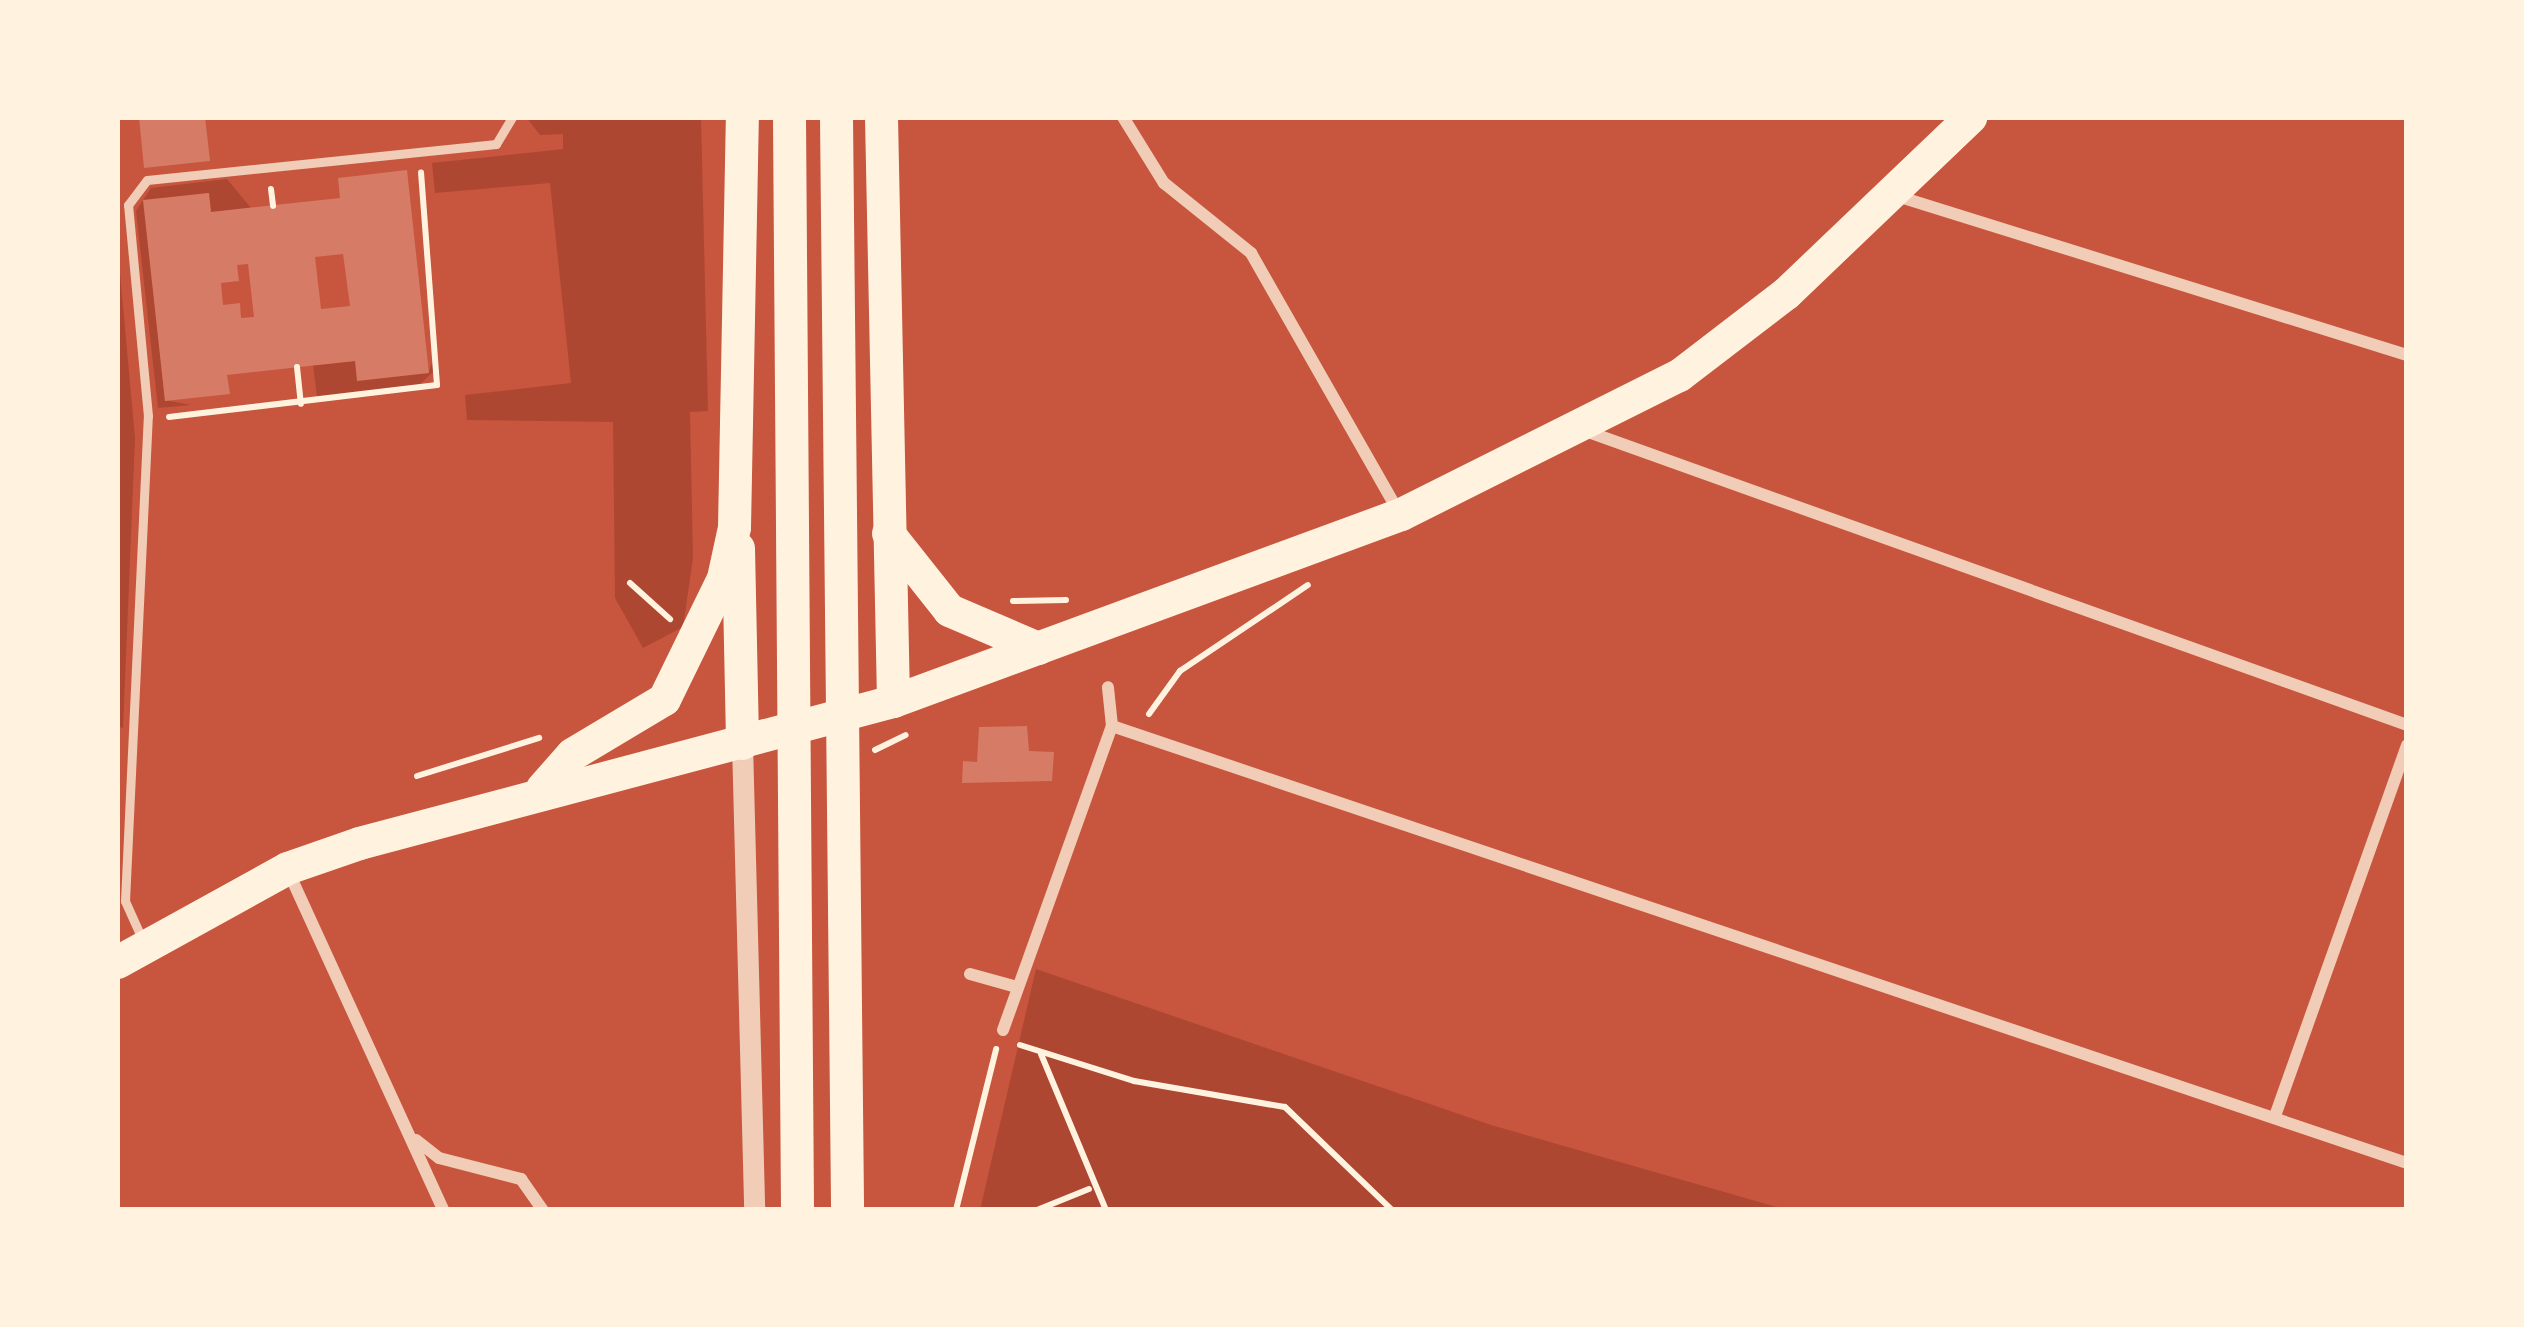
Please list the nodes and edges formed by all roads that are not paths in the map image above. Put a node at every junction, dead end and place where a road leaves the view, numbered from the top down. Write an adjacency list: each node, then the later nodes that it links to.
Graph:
1 (512, 117): 23 (lane)
2 (742, 117): 12 (highway)
3 (789, 117): 35 (highway)
4 (836, 117): 36 (highway)
5 (881, 117): 13 (highway)
6 (1123, 117): 11 (street)
7 (1970, 117): 8 (highway)
8 (1890, 194): 9 (street); 10 (highway)
9 (2407, 355)
10 (1577, 426): 11 (highway); 17 (street)
11 (1401, 514): 14 (highway)
12 (734, 527): 19 (highway); 21 (highway)
13 (887, 532): 14 (highway); 16 (highway)
14 (1038, 648): 16 (highway)
15 (1108, 687): 18 (street)
16 (893, 700): 19 (highway)
17 (2407, 724)
18 (1112, 726): 27 (street); 29 (street)
19 (742, 743): 21 (highway); 34 (street)
20 (2407, 745): 29 (street)
21 (542, 788): 24 (highway)
22 (117, 796): 23 (lane)
23 (128, 808): 25 (lane)
24 (287, 868): 25 (highway); 30 (street)
25 (131, 954)
26 (970, 974): 27 (street)
27 (1017, 987): 28 (street)
28 (1003, 1030)
29 (2275, 1116): 31 (street)
30 (416, 1141): 32 (street); 33 (street)
31 (2407, 1162)
32 (443, 1210)
33 (543, 1210)
34 (754, 1210)
35 (797, 1210)
36 (847, 1210)

